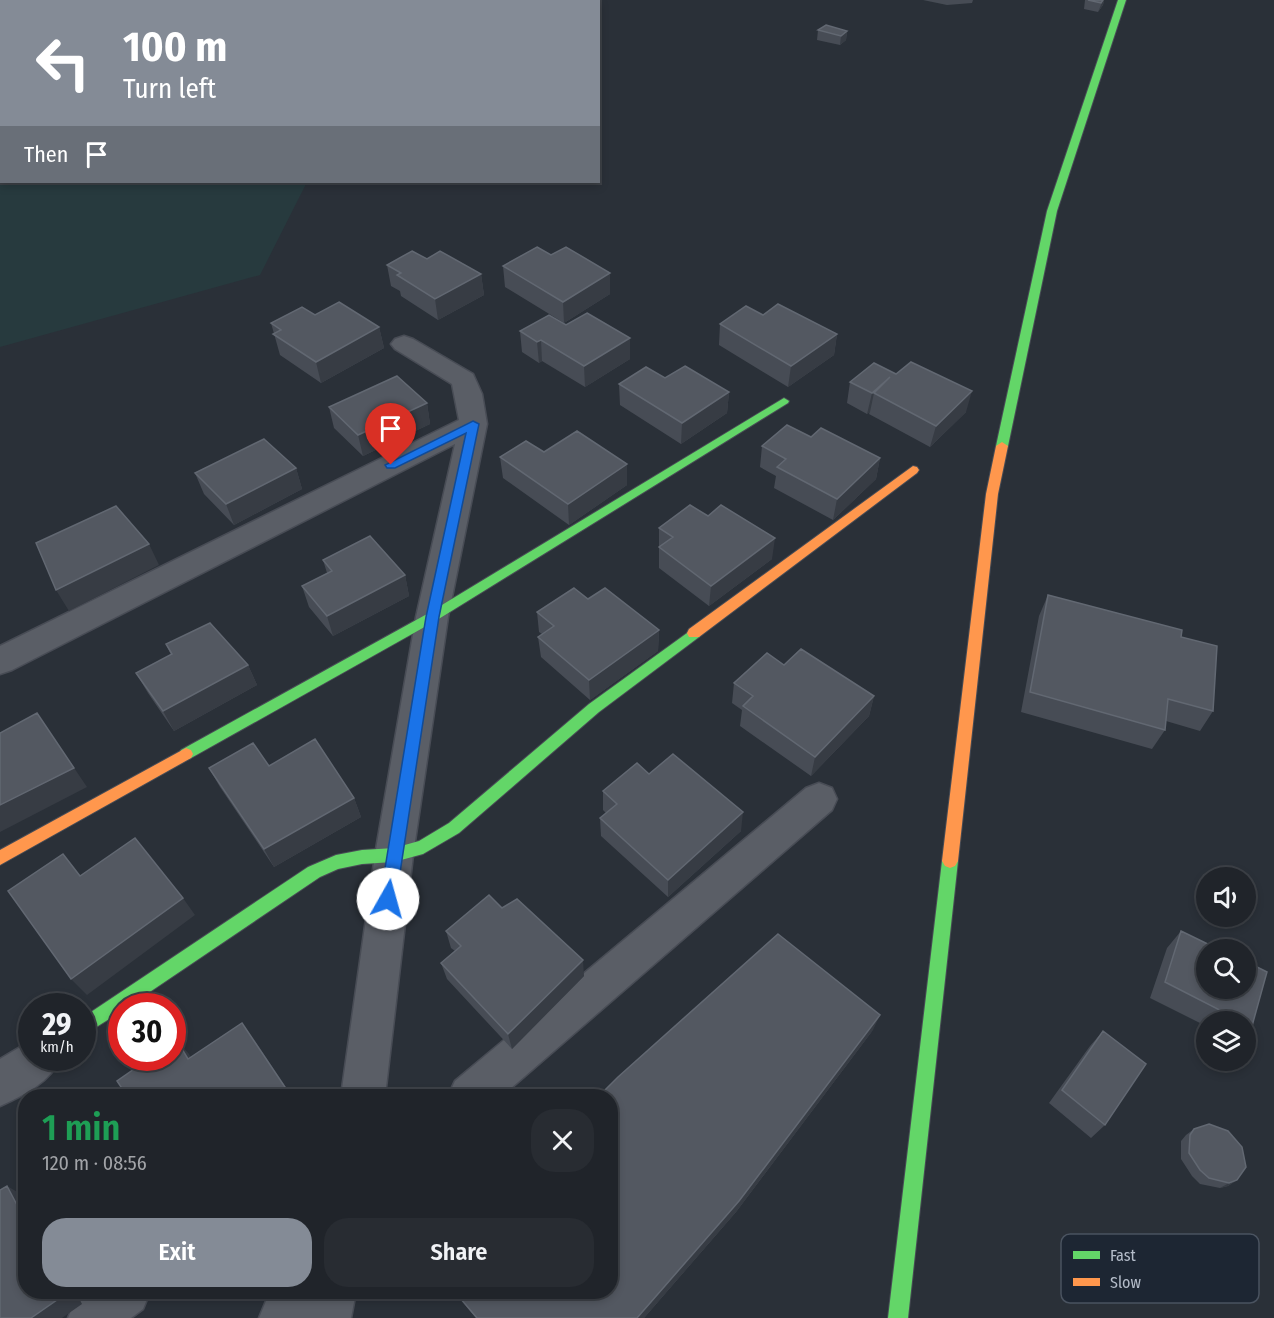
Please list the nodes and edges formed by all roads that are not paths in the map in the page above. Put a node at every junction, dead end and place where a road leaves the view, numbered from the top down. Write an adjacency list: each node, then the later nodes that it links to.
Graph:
1 (1122, 0): 22 (street)
2 (405, 344): 4 (street)
3 (784, 401): 6 (street)
4 (473, 424): 6 (street); 7 (street)
5 (913, 470): 9 (street)
6 (432, 617): 9 (street); 10 (street)
7 (0, 661)
8 (819, 799): 15 (street)
9 (394, 855): 11 (street); 14 (street)
10 (0, 858)
11 (96, 1019)
12 (20, 1071): 13 (street)
13 (0, 1084)
14 (364, 1089)
15 (478, 1089)
16 (117, 1299): 19 (street)
17 (307, 1299): 20 (street)
18 (331, 1299): 21 (street)
19 (92, 1318)
20 (284, 1318)
21 (327, 1318)
22 (898, 1318)

